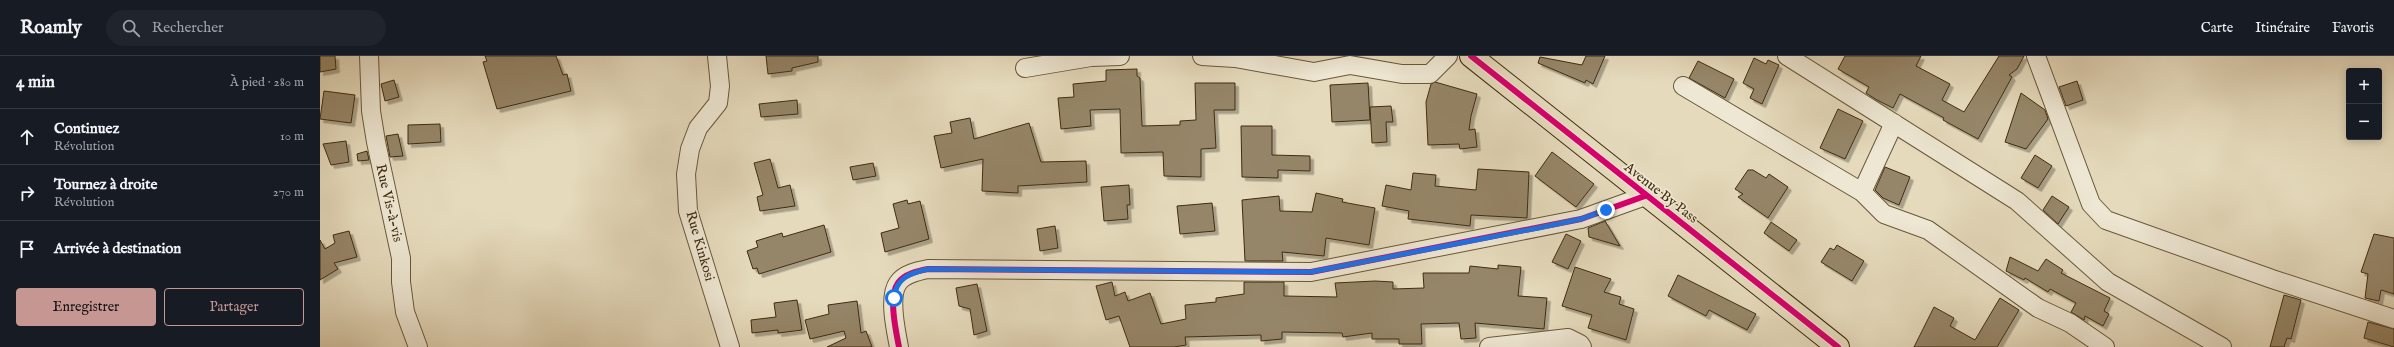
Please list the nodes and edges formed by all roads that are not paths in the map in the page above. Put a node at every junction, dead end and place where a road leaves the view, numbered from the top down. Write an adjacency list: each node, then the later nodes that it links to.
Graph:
1 (369, 56): 15 (street, Rue Vis-à-vis)
2 (717, 56): 16 (street, Rue Kinkosi)
3 (1120, 56): 9 (street)
4 (1202, 56): 5 (street)
5 (1448, 56)
6 (1471, 56): 13 (highway, Avenue By Pass)
7 (1787, 56): 11 (street)
8 (2036, 56): 14 (street)
9 (1025, 68)
10 (1683, 86): 12 (street)
11 (1894, 123): 12 (street); 22 (street)
12 (1862, 192): 21 (street)
13 (1645, 196): 17 (street); 20 (highway, Avenue By Pass)
14 (2394, 319)
15 (418, 347)
16 (730, 347)
17 (899, 347)
18 (1488, 347): 19 (street)
19 (1582, 347)
20 (1838, 347)
21 (2105, 347)
22 (2222, 347)

